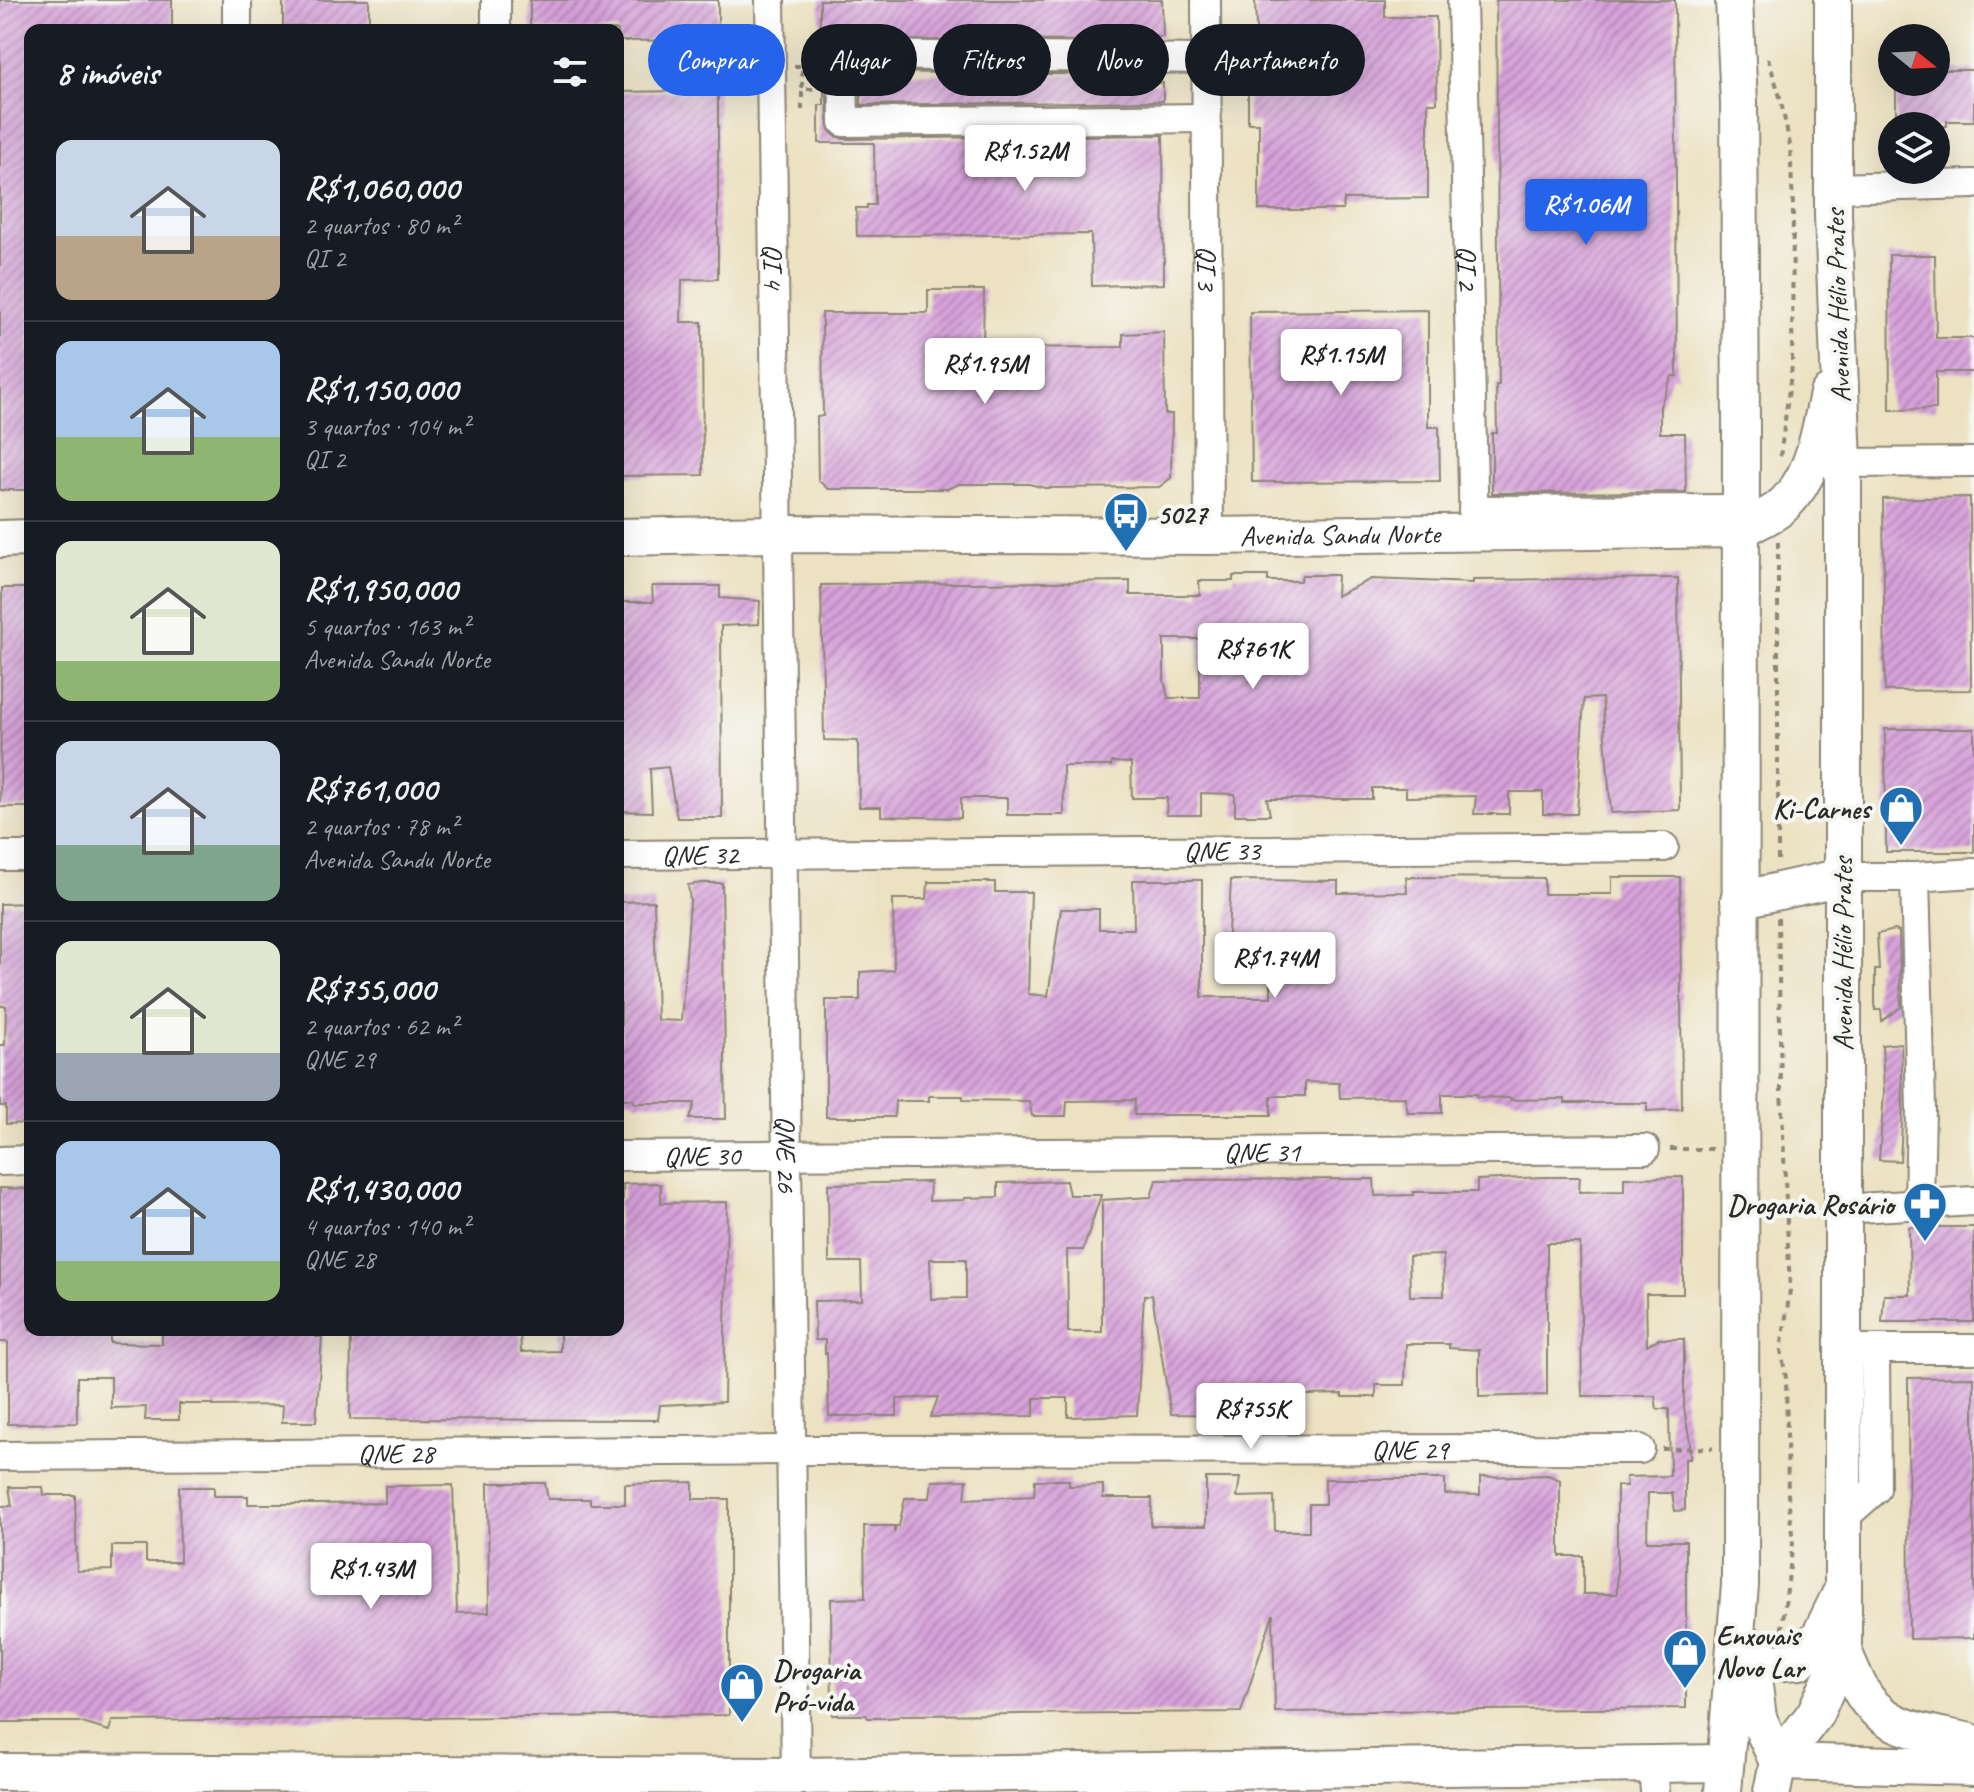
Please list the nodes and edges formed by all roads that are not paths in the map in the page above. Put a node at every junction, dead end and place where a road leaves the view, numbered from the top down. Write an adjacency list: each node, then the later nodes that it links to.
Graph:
1 (237, 0): 8 (street)
2 (496, 0): 9 (street)
3 (770, 0): 21 (street, QI 4)
4 (1206, 0): 10 (street, QI 3)
5 (1462, 0): 20 (street, QI 2)
6 (1734, 0): 19 (main road)
7 (1833, 0): 15 (main road, Avenida Hélio Prates)
8 (237, 24)
9 (496, 24)
10 (1206, 24)
11 (1185, 59): 13 (street)
12 (1205, 96): 13 (street, QI 3)
13 (1205, 118): 22 (street, QI 3)
14 (1974, 184): 15 (street)
15 (1833, 188): 16 (main road, Avenida Hélio Prates)
16 (1840, 340): 18 (main road, Avenida Hélio Prates); 19 (main road, Avenida Sandu Norte)
17 (1974, 462): 18 (street)
18 (1843, 463): 32 (main road, Avenida Hélio Prates)
19 (1741, 519): 20 (main road, Avenida Sandu Norte); 34 (main road)
20 (1473, 522): 22 (main road, Avenida Sandu Norte)
21 (777, 534): 22 (main road, Avenida Sandu Norte); 23 (main road, Avenida Sandu Norte); 28 (street, QNE 26)
22 (1209, 536)
23 (624, 537)
24 (24, 538): 25 (main road)
25 (0, 539)
26 (1664, 847): 28 (street, QNE 33)
27 (624, 855): 28 (street, QNE 32)
28 (781, 855): 36 (street, QNE 26)
29 (0, 856): 30 (street)
30 (24, 856)
31 (1974, 873): 33 (street)
32 (1842, 877): 33 (street); 34 (main road); 42 (main road, Avenida Hélio Prates)
33 (1915, 877): 41 (street)
34 (1739, 900): 48 (main road)
35 (1645, 1149): 36 (street, QNE 31)
36 (786, 1155): 37 (street, QNE 30); 46 (street, QNE 26)
37 (624, 1156)
38 (24, 1160): 39 (street)
39 (0, 1161)
40 (1974, 1201): 41 (street)
41 (1919, 1203): 42 (street)
42 (1841, 1209): 44 (main road, Avenida Hélio Prates)
43 (1974, 1349): 44 (street)
44 (1858, 1350): 49 (main road, Avenida Hélio Prates)
45 (1640, 1449): 46 (street, QNE 29)
46 (791, 1450): 47 (street, QNE 28); 55 (street, QNE 26)
47 (0, 1456)
48 (1740, 1585): 51 (main road); 56 (main road)
49 (1842, 1591): 50 (main road, Avenida Hélio Prates); 51 (main road)
50 (1843, 1651): 52 (main road); 57 (main road, Avenida Hélio Prates)
51 (1764, 1654): 57 (main road)
52 (1974, 1743)
53 (1974, 1767): 57 (main road)
54 (0, 1772): 55 (main road)
55 (796, 1776): 58 (main road)
56 (1724, 1777): 58 (main road)
57 (1775, 1777)
58 (1654, 1778)

